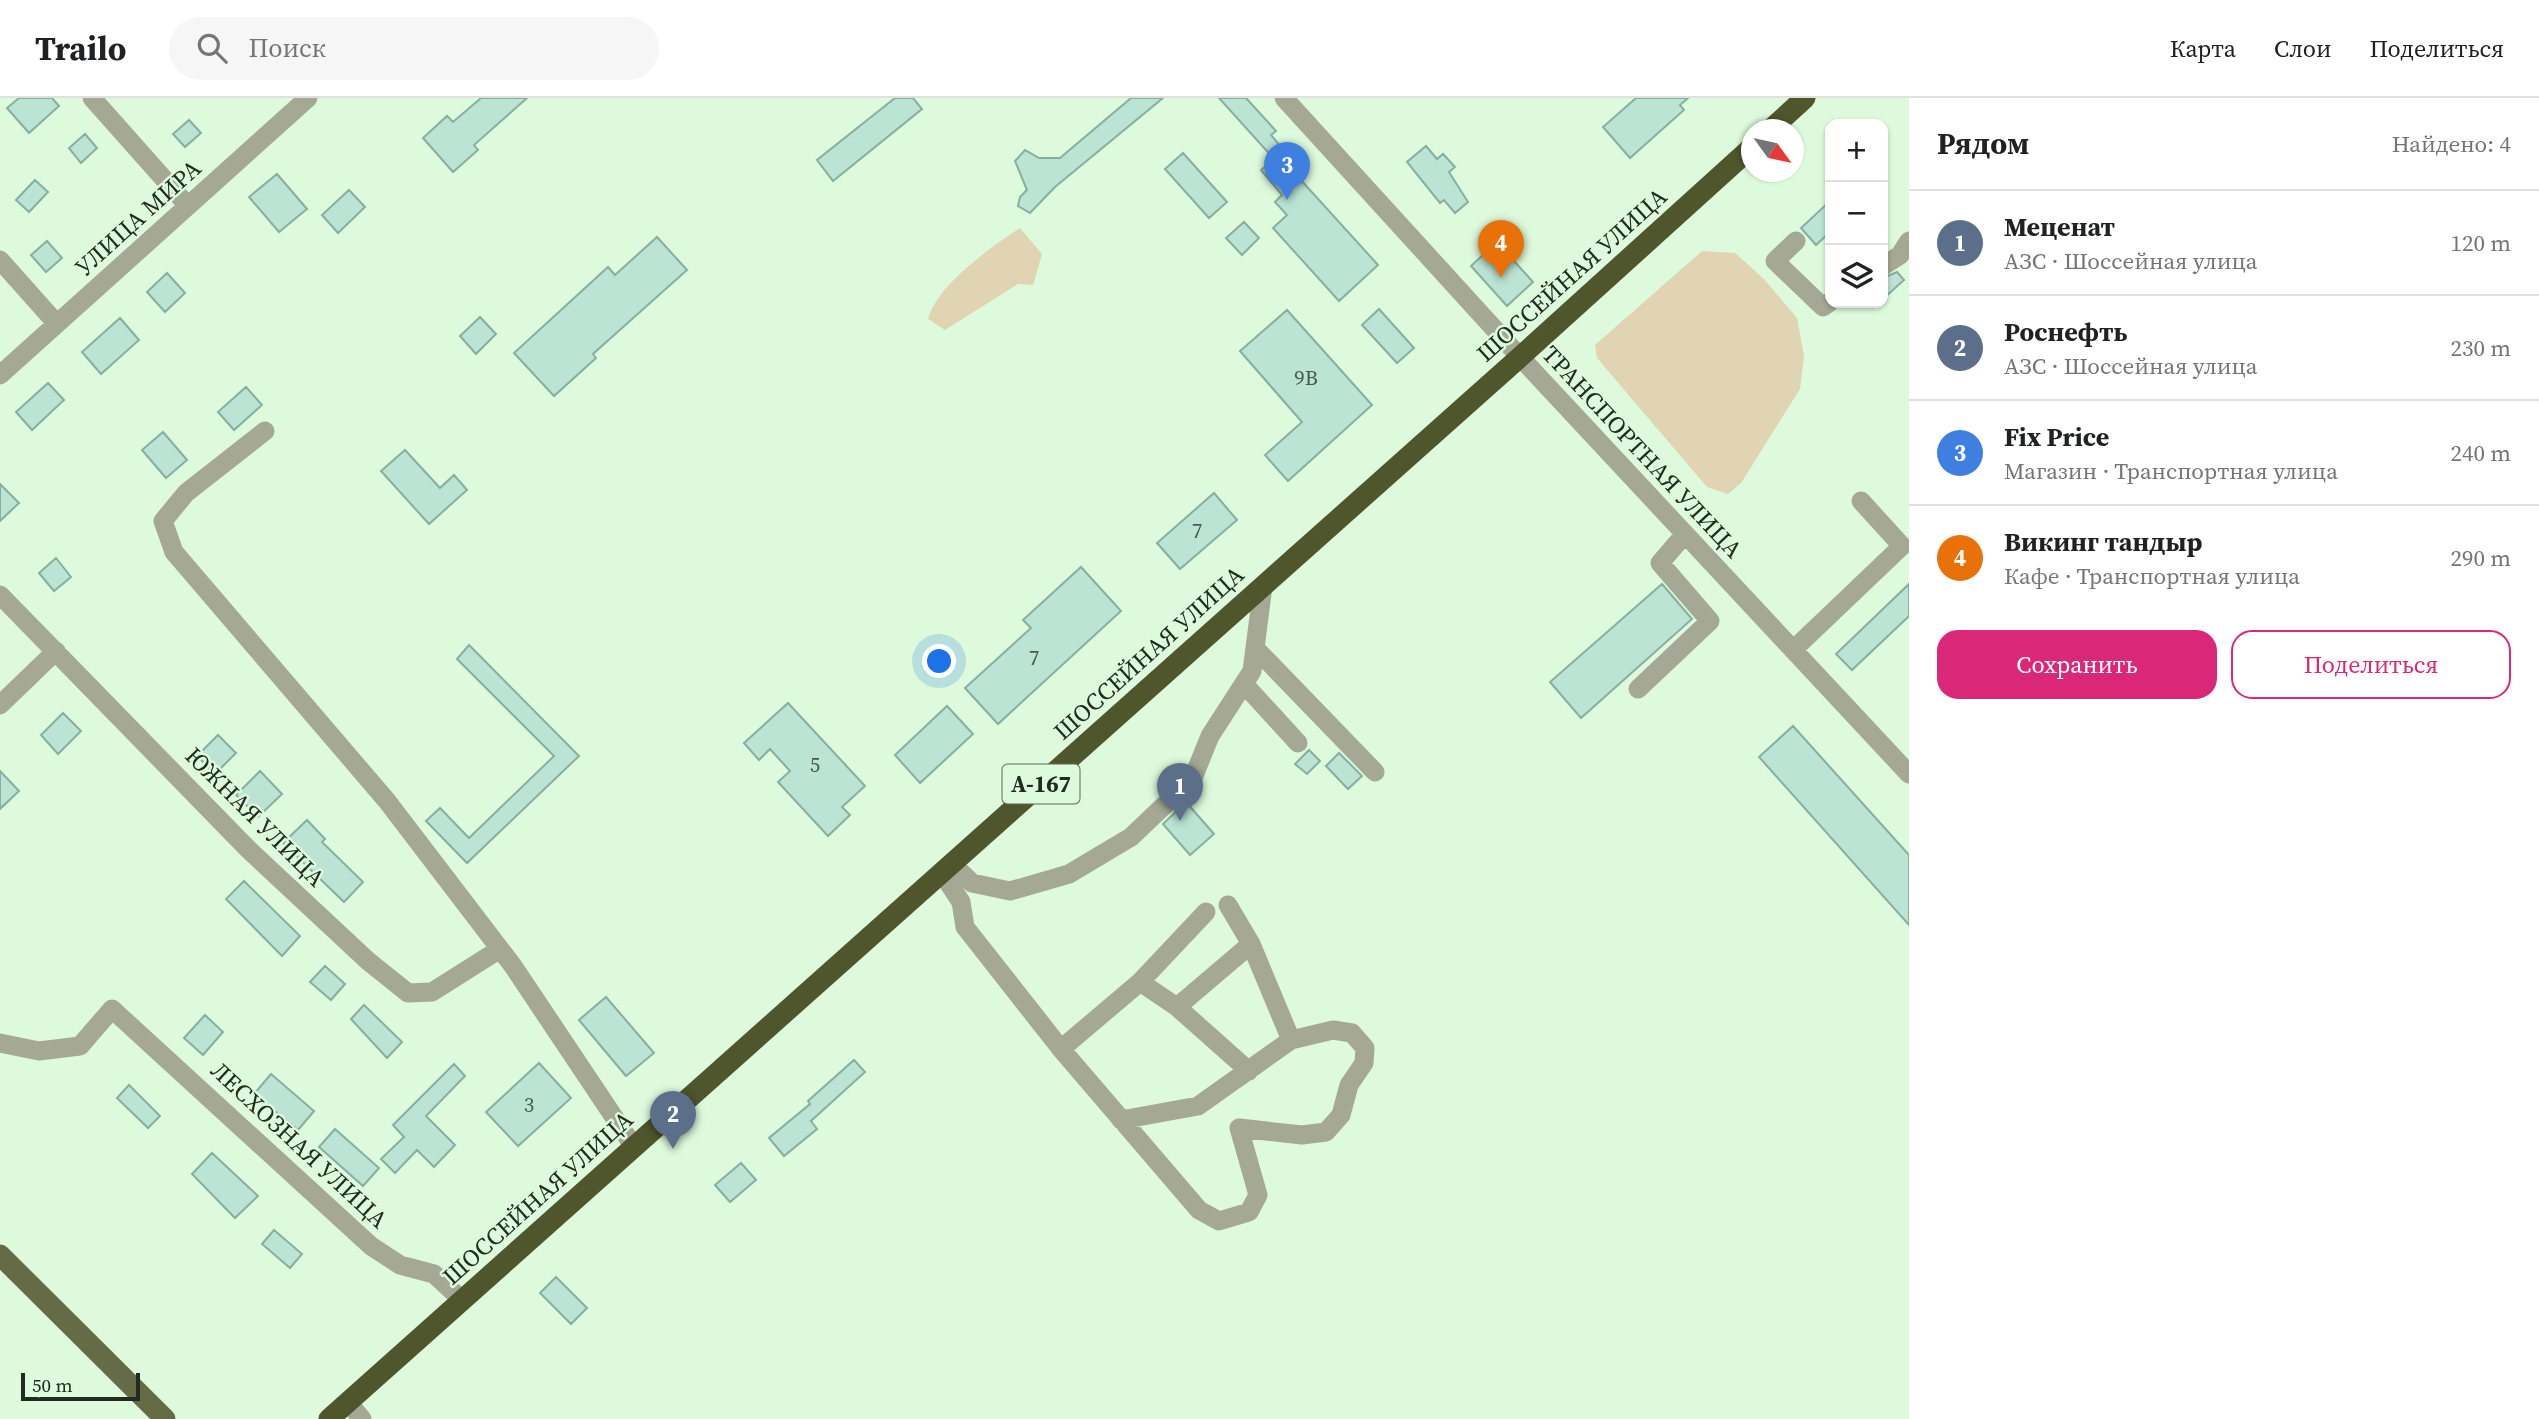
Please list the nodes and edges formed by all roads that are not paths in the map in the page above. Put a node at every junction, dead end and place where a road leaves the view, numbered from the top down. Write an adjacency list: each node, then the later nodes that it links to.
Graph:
1 (92, 98): 7 (street)
2 (308, 98): 7 (street, УЛИЦА МИРА)
3 (1284, 98): 14 (street, ТРАНСПОРТНАЯ УЛИЦА)
4 (1805, 98): 5 (highway)
5 (1782, 119)
6 (1741, 156): 14 (highway, ШОССЕЙНАЯ УЛИЦА / А-167)
7 (188, 206): 13 (street, УЛИЦА МИРА)
8 (1909, 241): 11 (street)
9 (1796, 242): 12 (street)
10 (0, 260): 13 (street)
11 (1888, 263)
12 (1825, 306)
13 (57, 324): 15 (street, УЛИЦА МИРА)
14 (1520, 357): 18 (street, ТРАНСПОРТНАЯ УЛИЦА); 19 (highway, ШОССЕЙНАЯ УЛИЦА / А-167)
15 (0, 375)
16 (265, 431): 34 (street)
17 (1861, 501): 22 (street)
18 (1685, 534): 22 (street, ТРАНСПОРТНАЯ УЛИЦА); 25 (street)
19 (1264, 586): 21 (street); 30 (highway, ШОССЕЙНАЯ УЛИЦА / А-167)
20 (0, 595): 23 (street, ЮЖНАЯ УЛИЦА)
21 (1255, 648): 24 (street); 28 (street)
22 (1793, 650): 29 (street, ТРАНСПОРТНАЯ УЛИЦА)
23 (56, 652): 26 (street); 34 (street, ЮЖНАЯ УЛИЦА)
24 (1244, 684): 27 (street); 30 (street)
25 (1639, 689)
26 (0, 705)
27 (1298, 743)
28 (1375, 772)
29 (1909, 774)
30 (947, 868): 39 (street); 42 (highway, ШОССЕЙНАЯ УЛИЦА / А-167)
31 (1228, 905): 33 (street)
32 (1206, 912): 35 (street)
33 (1251, 944): 36 (street); 37 (street)
34 (500, 949): 42 (street)
35 (1140, 982): 36 (street); 39 (street)
36 (1177, 1007): 40 (street)
37 (1291, 1040): 40 (street); 41 (street)
38 (0, 1043): 44 (street, ЛЕСХОЗНАЯ УЛИЦА)
39 (1061, 1049): 41 (street)
40 (1249, 1071): 41 (street)
41 (1121, 1119)
42 (634, 1147): 44 (highway, ШОССЕЙНАЯ УЛИЦА / А-167)
43 (0, 1255): 46 (main road)
44 (462, 1300): 45 (highway, ШОССЕЙНАЯ УЛИЦА / А-167)
45 (348, 1402): 47 (highway, ШОССЕЙНАЯ УЛИЦА / А-167); 48 (street)
46 (165, 1419)
47 (329, 1419)
48 (362, 1419)

